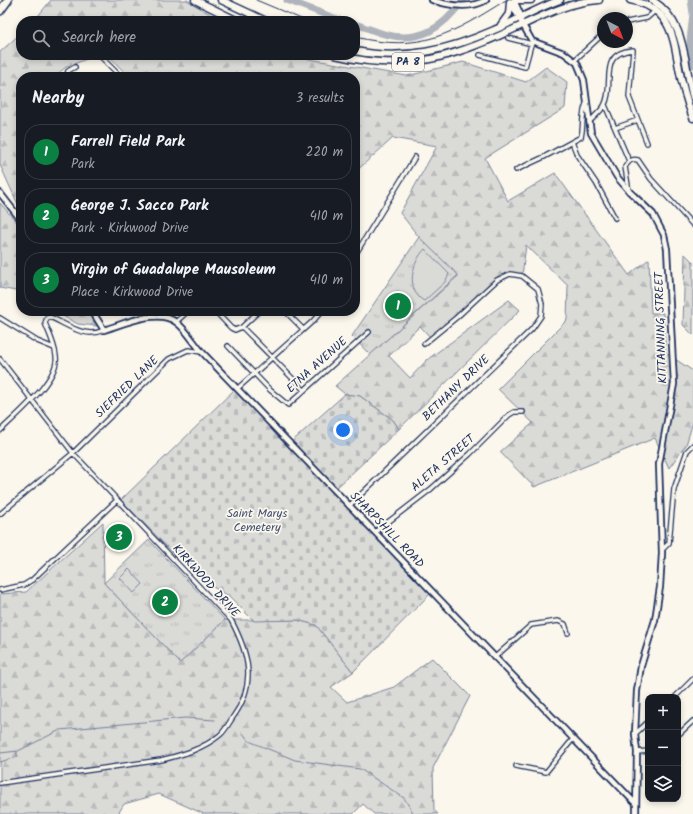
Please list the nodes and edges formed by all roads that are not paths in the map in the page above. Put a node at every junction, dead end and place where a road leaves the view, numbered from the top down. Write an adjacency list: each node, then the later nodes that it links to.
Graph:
1 (8, 0): 12 (highway)
2 (195, 0): 14 (highway)
3 (221, 0): 15 (highway)
4 (432, 0): 5 (street)
5 (486, 0)
6 (531, 0): 11 (highway)
7 (560, 0): 16 (highway, PA 8)
8 (600, 0): 18 (highway, PA 8)
9 (630, 0): 13 (highway)
10 (652, 0): 31 (highway)
11 (512, 1): 16 (street); 19 (highway)
12 (0, 11)
13 (655, 11): 17 (street); 34 (highway)
14 (228, 16)
15 (255, 16)
16 (520, 18): 18 (street); 19 (highway, PA 8)
17 (633, 21)
18 (523, 24): 22 (street); 25 (highway, PA 8)
19 (494, 30): 23 (highway, PA 8)
20 (508, 38): 22 (street)
21 (597, 40): 27 (street)
22 (532, 42): 24 (street); 27 (street)
23 (360, 52)
24 (480, 55)
25 (360, 59)
26 (104, 60): 30 (street)
27 (575, 60): 32 (street, KITTANNING STREET)
28 (75, 67): 29 (street)
29 (68, 72)
30 (116, 72)
31 (693, 97)
32 (587, 103): 36 (street, KITTANNING STREET); 38 (street)
33 (605, 105): 35 (street); 36 (street); 37 (street)
34 (693, 118)
35 (638, 120): 37 (street); 39 (street)
36 (589, 122): 43 (street, KITTANNING STREET)
37 (615, 128): 41 (street)
38 (572, 142): 42 (street); 46 (street)
39 (646, 143)
40 (415, 157): 48 (street)
41 (629, 161): 43 (street); 47 (street)
42 (516, 170)
43 (629, 191): 80 (street, KITTANNING STREET)
44 (0, 194): 45 (street)
45 (16, 214)
46 (614, 218)
47 (693, 225)
48 (360, 247)
49 (95, 316): 60 (street)
50 (183, 316): 57 (street)
51 (220, 316): 58 (street)
52 (254, 316): 58 (street)
53 (290, 316): 59 (street)
54 (317, 316): 59 (street)
55 (155, 317): 57 (street); 60 (street)
56 (0, 318): 64 (street)
57 (176, 322): 65 (street, SHARPSHILL ROAD)
58 (242, 327): 66 (street)
59 (303, 329): 66 (street)
60 (104, 330): 64 (street)
61 (368, 332): 70 (street, ETNA AVENUE)
62 (424, 344): 77 (street, BETHANY DRIVE)
63 (228, 346): 68 (street, ETNA AVENUE)
64 (54, 348): 71 (street)
65 (202, 352): 69 (street, SHARPSHILL ROAD); 75 (street, SIEFRIED LANE)
66 (271, 357): 68 (street); 70 (street)
67 (0, 359): 71 (street, KIRKWOOD DRIVE)
68 (254, 373): 69 (street); 70 (street, ETNA AVENUE)
69 (238, 388): 77 (street, SHARPSHILL ROAD)
70 (304, 390)
71 (31, 400): 73 (street); 75 (street, KIRKWOOD DRIVE)
72 (523, 412): 79 (street, ALETA STREET)
73 (0, 431)
74 (693, 445): 80 (street)
75 (73, 453): 76 (street, KIRKWOOD DRIVE); 78 (street, SIEFRIED LANE)
76 (117, 500): 81 (street); 94 (street, KIRKWOOD DRIVE)
77 (349, 506): 79 (street, SHARPSHILL ROAD)
78 (0, 514)
79 (374, 532): 83 (street, SHARPSHILL ROAD)
80 (662, 550): 89 (street, KITTANNING STREET)
81 (0, 590)
82 (568, 633): 83 (street)
83 (494, 658): 90 (street, SHARPSHILL ROAD)
84 (693, 678): 85 (street)
85 (678, 694)
86 (693, 721): 88 (street)
87 (645, 725): 89 (street)
88 (681, 732)
89 (635, 734): 92 (street, KITTANNING STREET)
90 (573, 739): 93 (street); 95 (street, SHARPSHILL ROAD)
91 (645, 751): 92 (street)
92 (638, 752): 95 (street, KITTANNING STREET)
93 (516, 766)
94 (0, 783)
95 (636, 804): 96 (street, KITTANNING STREET)
96 (636, 814)

